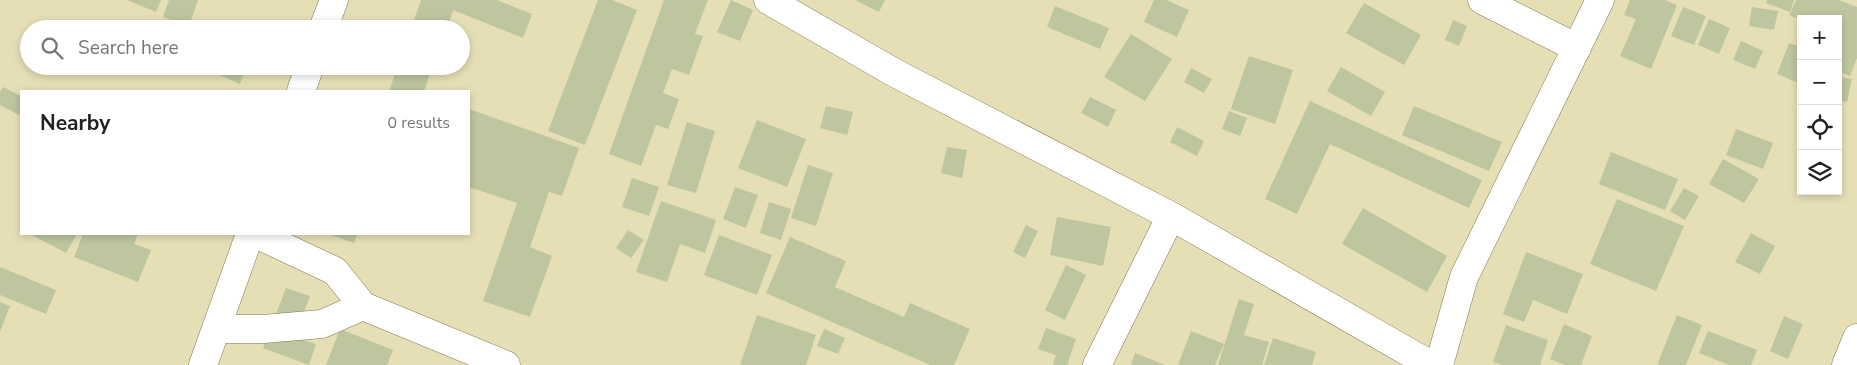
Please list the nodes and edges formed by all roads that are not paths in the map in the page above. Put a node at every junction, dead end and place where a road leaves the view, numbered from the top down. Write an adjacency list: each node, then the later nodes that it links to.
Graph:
1 (334, 0): 5 (street)
2 (768, 0): 9 (street)
3 (1482, 0): 6 (street)
4 (1600, 0): 6 (street)
5 (326, 20)
6 (1577, 48): 19 (street)
7 (307, 75): 8 (street)
8 (301, 90)
9 (1170, 216): 17 (street); 18 (street)
10 (250, 235): 13 (street)
11 (258, 235): 12 (street)
12 (363, 306): 13 (street); 16 (street)
13 (216, 329): 15 (street)
14 (1857, 338): 20 (street)
15 (203, 365)
16 (506, 365)
17 (1097, 365)
18 (1431, 365)
19 (1438, 365)
20 (1846, 365)

